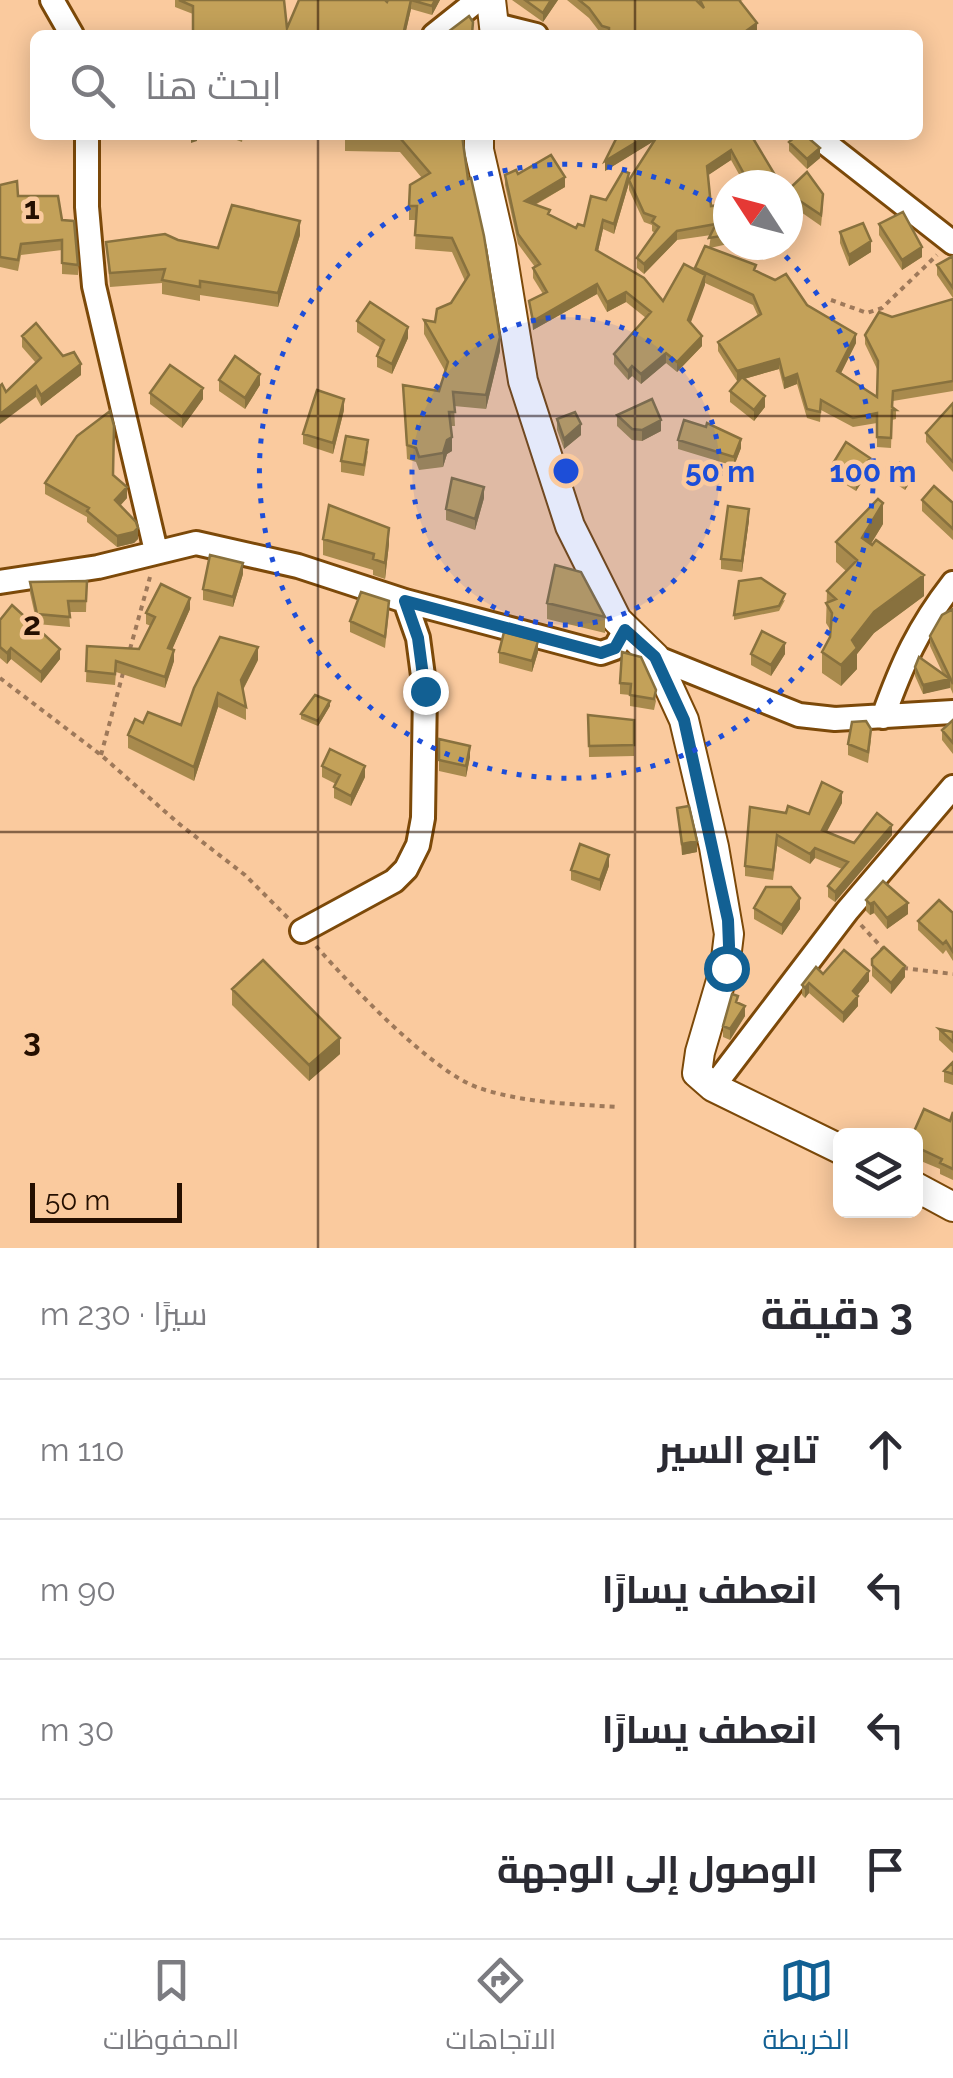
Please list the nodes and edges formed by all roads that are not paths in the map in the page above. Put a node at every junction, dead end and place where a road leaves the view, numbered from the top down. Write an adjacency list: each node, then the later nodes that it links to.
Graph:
1 (52, 0): 4 (street)
2 (478, 0): 5 (street)
3 (494, 20): 6 (street)
4 (69, 30)
5 (440, 30)
6 (522, 30)
7 (87, 140): 11 (street)
8 (479, 140): 15 (street)
9 (820, 140): 10 (street)
10 (952, 242)
11 (156, 552): 12 (street); 14 (street)
12 (0, 582)
13 (953, 583): 18 (street)
14 (405, 601): 15 (street); 20 (street)
15 (625, 630): 16 (street)
16 (655, 657): 18 (street); 21 (street)
17 (953, 712): 18 (street)
18 (883, 717)
19 (953, 786): 21 (street)
20 (302, 931)
21 (713, 1087): 22 (street)
22 (833, 1147)
23 (923, 1191): 24 (street)
24 (953, 1207)

